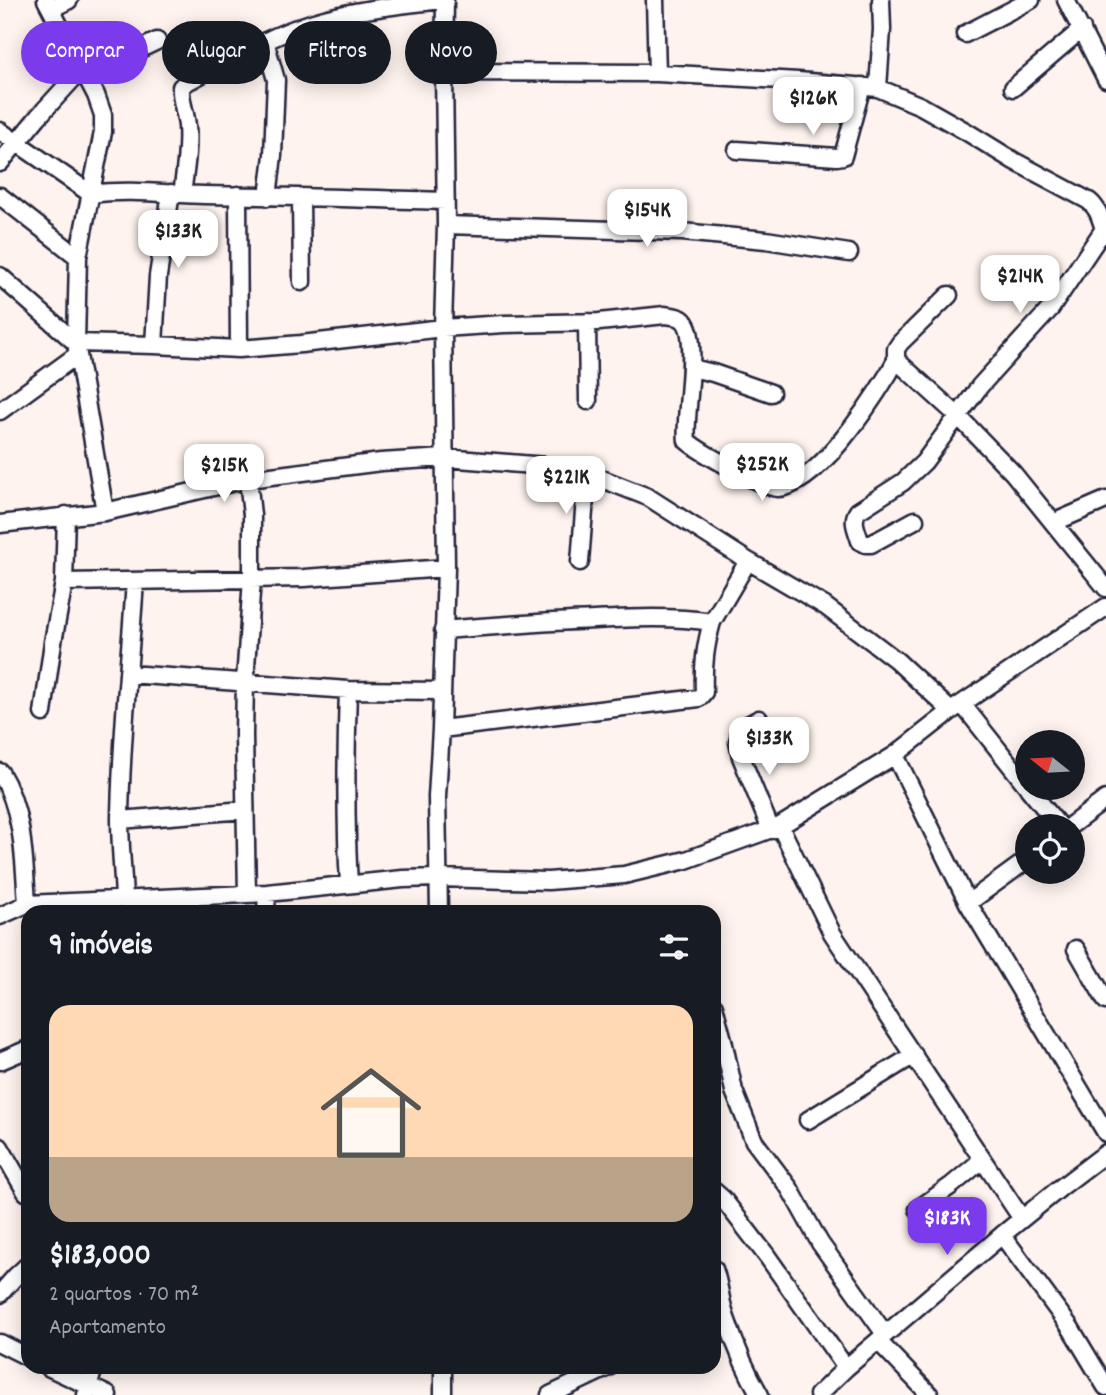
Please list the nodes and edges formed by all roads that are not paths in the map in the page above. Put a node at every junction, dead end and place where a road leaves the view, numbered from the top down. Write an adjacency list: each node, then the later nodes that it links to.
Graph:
1 (69, 0): 7 (street)
2 (444, 0): 9 (street); 12 (street)
3 (655, 0): 17 (street)
4 (881, 0): 23 (street)
5 (1031, 0): 11 (street)
6 (1066, 0): 10 (street)
7 (49, 4): 8 (street)
8 (57, 21)
9 (444, 21)
10 (1082, 29): 18 (street); 24 (street)
11 (965, 34)
12 (270, 38)
13 (157, 41): 14 (street)
14 (148, 45)
15 (270, 58): 33 (street)
16 (497, 72): 17 (street)
17 (657, 73): 23 (street)
18 (1106, 79)
19 (68, 84): 26 (street)
20 (89, 84): 30 (street)
21 (185, 84): 29 (street)
22 (444, 84): 35 (street)
23 (870, 87): 27 (street); 37 (street)
24 (1013, 88)
25 (0, 131): 26 (street)
26 (17, 144): 28 (street); 30 (street)
27 (737, 150)
28 (0, 163)
29 (176, 193): 30 (street); 32 (street); 45 (street)
30 (91, 194): 39 (street)
31 (0, 195): 39 (street)
32 (238, 195): 33 (street); 47 (street)
33 (268, 197): 34 (street)
34 (301, 198): 35 (street); 41 (street)
35 (445, 201): 36 (street)
36 (446, 225): 38 (street); 44 (street)
37 (1105, 230): 53 (street)
38 (849, 253)
39 (78, 257): 46 (street)
40 (0, 276): 46 (street)
41 (302, 282)
42 (950, 295): 48 (street)
43 (587, 321): 44 (street); 49 (street); 51 (street)
44 (443, 328): 47 (street); 54 (street)
45 (154, 345): 46 (street); 47 (street)
46 (77, 349): 52 (street); 58 (street)
47 (239, 349)
48 (896, 360): 49 (street); 53 (street)
49 (692, 368): 50 (street)
50 (771, 393)
51 (588, 401)
52 (0, 411)
53 (958, 416): 60 (street); 61 (street)
54 (445, 458): 55 (street); 56 (street); 65 (street)
55 (587, 473): 63 (street); 64 (street)
56 (248, 479): 58 (street); 66 (street)
57 (1106, 500): 61 (street)
58 (105, 512): 59 (street)
59 (66, 515): 62 (street); 68 (street)
60 (915, 520)
61 (1055, 522): 69 (street)
62 (0, 524)
63 (748, 561): 71 (street); 77 (street)
64 (580, 562)
65 (446, 568): 66 (street); 72 (street)
66 (252, 578): 67 (street); 74 (street)
67 (135, 581): 68 (street); 73 (street)
68 (64, 582): 78 (street)
69 (1106, 588)
70 (1106, 607): 77 (street)
71 (712, 622): 72 (street); 80 (street)
72 (443, 630): 76 (street)
73 (129, 674): 74 (street); 91 (street)
74 (245, 682): 75 (street); 87 (street)
75 (348, 690): 76 (street); 95 (street)
76 (442, 691): 80 (street)
77 (957, 708): 81 (street); 83 (street)
78 (43, 713)
79 (759, 719): 92 (street)
80 (441, 729): 94 (street)
81 (895, 755): 92 (street); 99 (street)
82 (0, 772): 86 (street)
83 (1015, 773)
84 (1106, 799): 89 (street)
85 (1038, 800): 88 (street)
86 (16, 810): 90 (street); 100 (street)
87 (245, 810): 91 (street); 97 (street)
88 (1049, 814)
89 (1085, 815)
90 (0, 818)
91 (120, 820): 98 (street)
92 (776, 828): 94 (street); 109 (street)
93 (1015, 869): 99 (street)
94 (438, 878): 95 (street); 102 (street)
95 (349, 884): 96 (street)
96 (267, 893): 97 (street); 101 (street)
97 (247, 894): 98 (street)
98 (132, 903): 100 (street)
99 (968, 903): 112 (street)
100 (27, 904)
101 (266, 905)
102 (439, 905)
103 (21, 907): 104 (street)
104 (0, 916)
105 (1076, 949): 106 (street)
106 (1106, 1001)
107 (721, 1033): 124 (street)
108 (21, 1052): 110 (street)
109 (914, 1055): 111 (street); 115 (street)
110 (0, 1061)
111 (808, 1120)
112 (1106, 1133)
113 (1105, 1157): 119 (street)
114 (3, 1158): 116 (street)
115 (982, 1160): 118 (street); 119 (street)
116 (21, 1185)
117 (721, 1197): 127 (street)
118 (918, 1209)
119 (1021, 1219): 120 (street)
120 (1002, 1235): 124 (street); 132 (street)
121 (21, 1271): 122 (street)
122 (0, 1294)
123 (721, 1294): 137 (street)
124 (881, 1337): 127 (street); 139 (street)
125 (0, 1343): 126 (street)
126 (21, 1354)
127 (846, 1368): 138 (street)
128 (60, 1374): 133 (street)
129 (92, 1374): 133 (street)
130 (443, 1374): 135 (street)
131 (594, 1374): 136 (street)
132 (1106, 1387)
133 (88, 1391): 134 (street)
134 (108, 1395)
135 (443, 1395)
136 (550, 1395)
137 (760, 1395)
138 (818, 1395)
139 (930, 1395)

